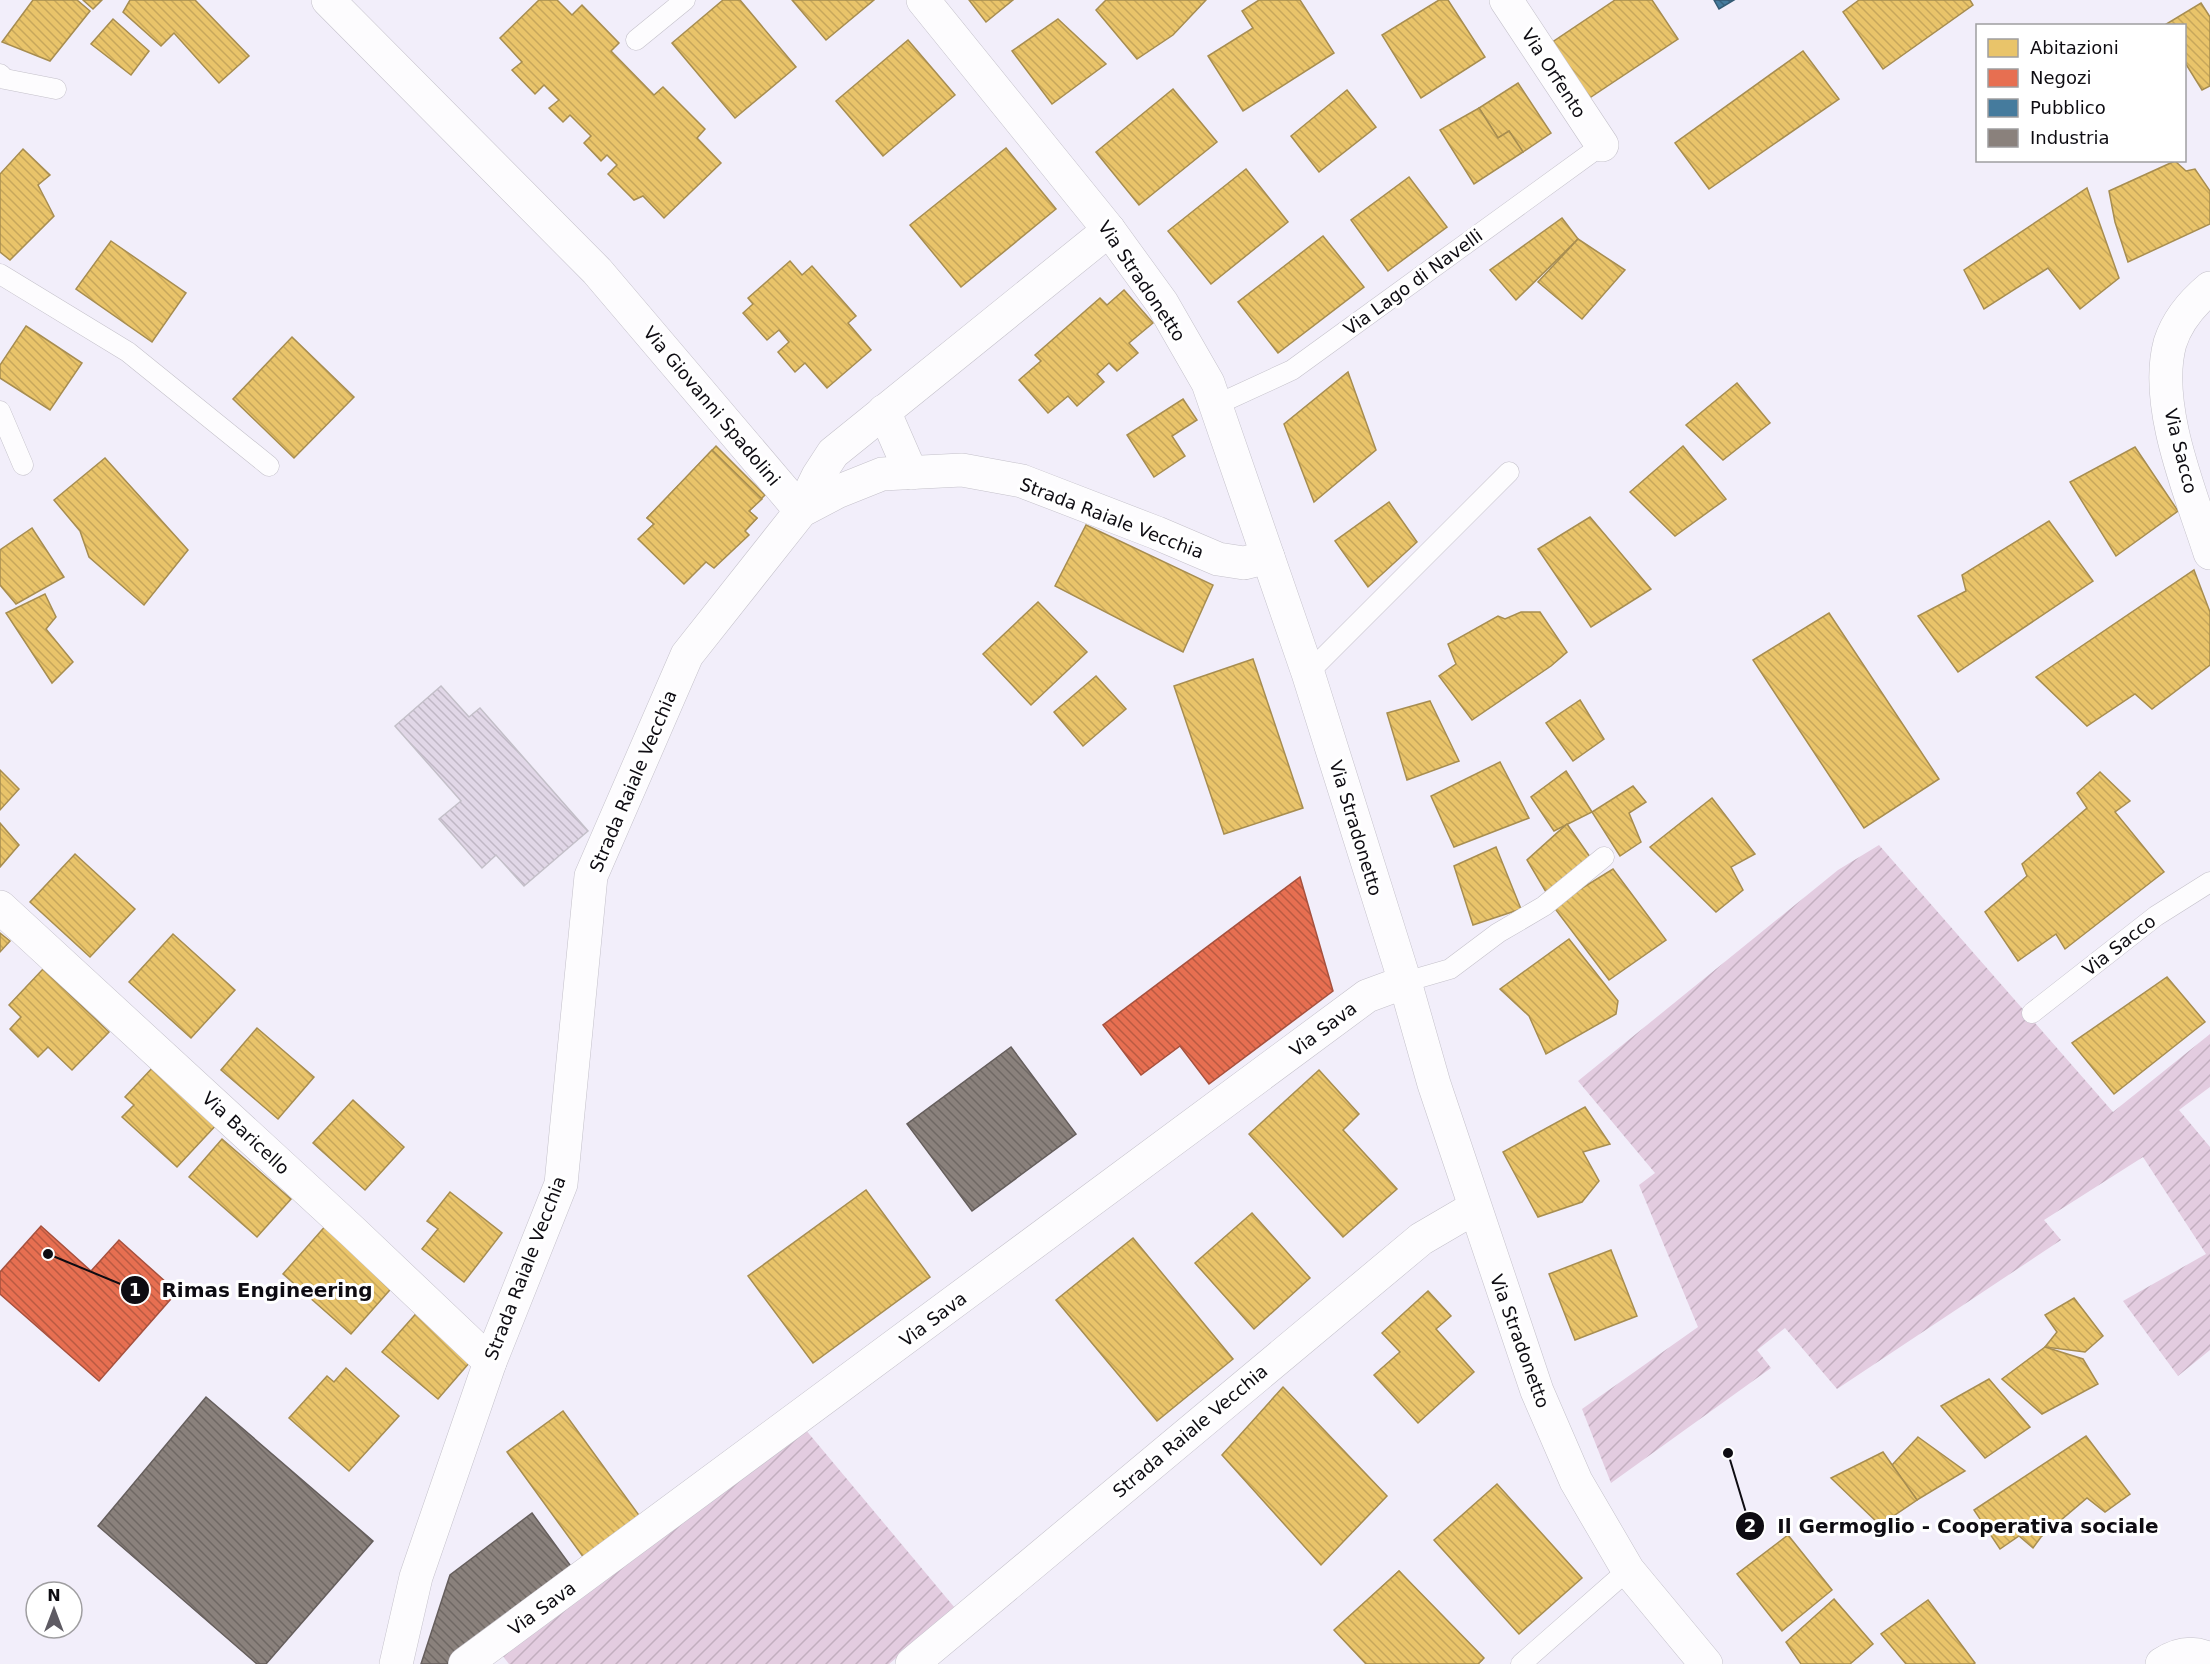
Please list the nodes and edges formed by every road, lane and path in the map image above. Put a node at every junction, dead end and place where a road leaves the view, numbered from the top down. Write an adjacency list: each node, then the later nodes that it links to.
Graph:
1 (328, 0): 19 (street, Via Giovanni Spadolini)
2 (685, 0): 5 (lane)
3 (922, 0): 9 (street, Via Stradonetto)
4 (1506, 0): 8 (street, Via Orfento)
5 (636, 40)
6 (0, 74): 7 (lane)
7 (56, 89)
8 (1602, 145): 12 (lane, Via Lago di Navelli)
9 (1109, 230): 12 (street, Via Stradonetto); 14 (street)
10 (0, 274): 16 (lane)
11 (2210, 288): 20 (street, Via Sacco)
12 (1216, 405): 21 (street, Via Stradonetto)
13 (0, 411): 15 (lane)
14 (884, 411): 18 (street); 19 (street)
15 (23, 465)
16 (269, 466)
17 (1509, 472): 22 (lane)
18 (911, 473): 19 (street, Strada Raiale Vecchia); 21 (street, Strada Raiale Vecchia)
19 (801, 511): 29 (street, Strada Raiale Vecchia)
20 (2210, 553)
21 (1268, 557): 22 (street, Via Stradonetto)
22 (1308, 673): 26 (street, Via Stradonetto)
23 (1604, 857): 26 (lane)
24 (2210, 882): 27 (lane, Via Sacco)
25 (0, 907): 29 (street, Via Baricello)
26 (1405, 982): 28 (street, Via Stradonetto); 32 (street, Via Sava)
27 (2032, 1012)
28 (1474, 1208): 30 (street, Via Stradonetto); 33 (street, Strada Raiale Vecchia)
29 (490, 1362): 31 (street, Strada Raiale Vecchia)
30 (1628, 1570): 34 (lane); 35 (street, Via Stradonetto)
31 (396, 1664)
32 (465, 1664)
33 (912, 1664)
34 (1521, 1664)
35 (1706, 1664)

